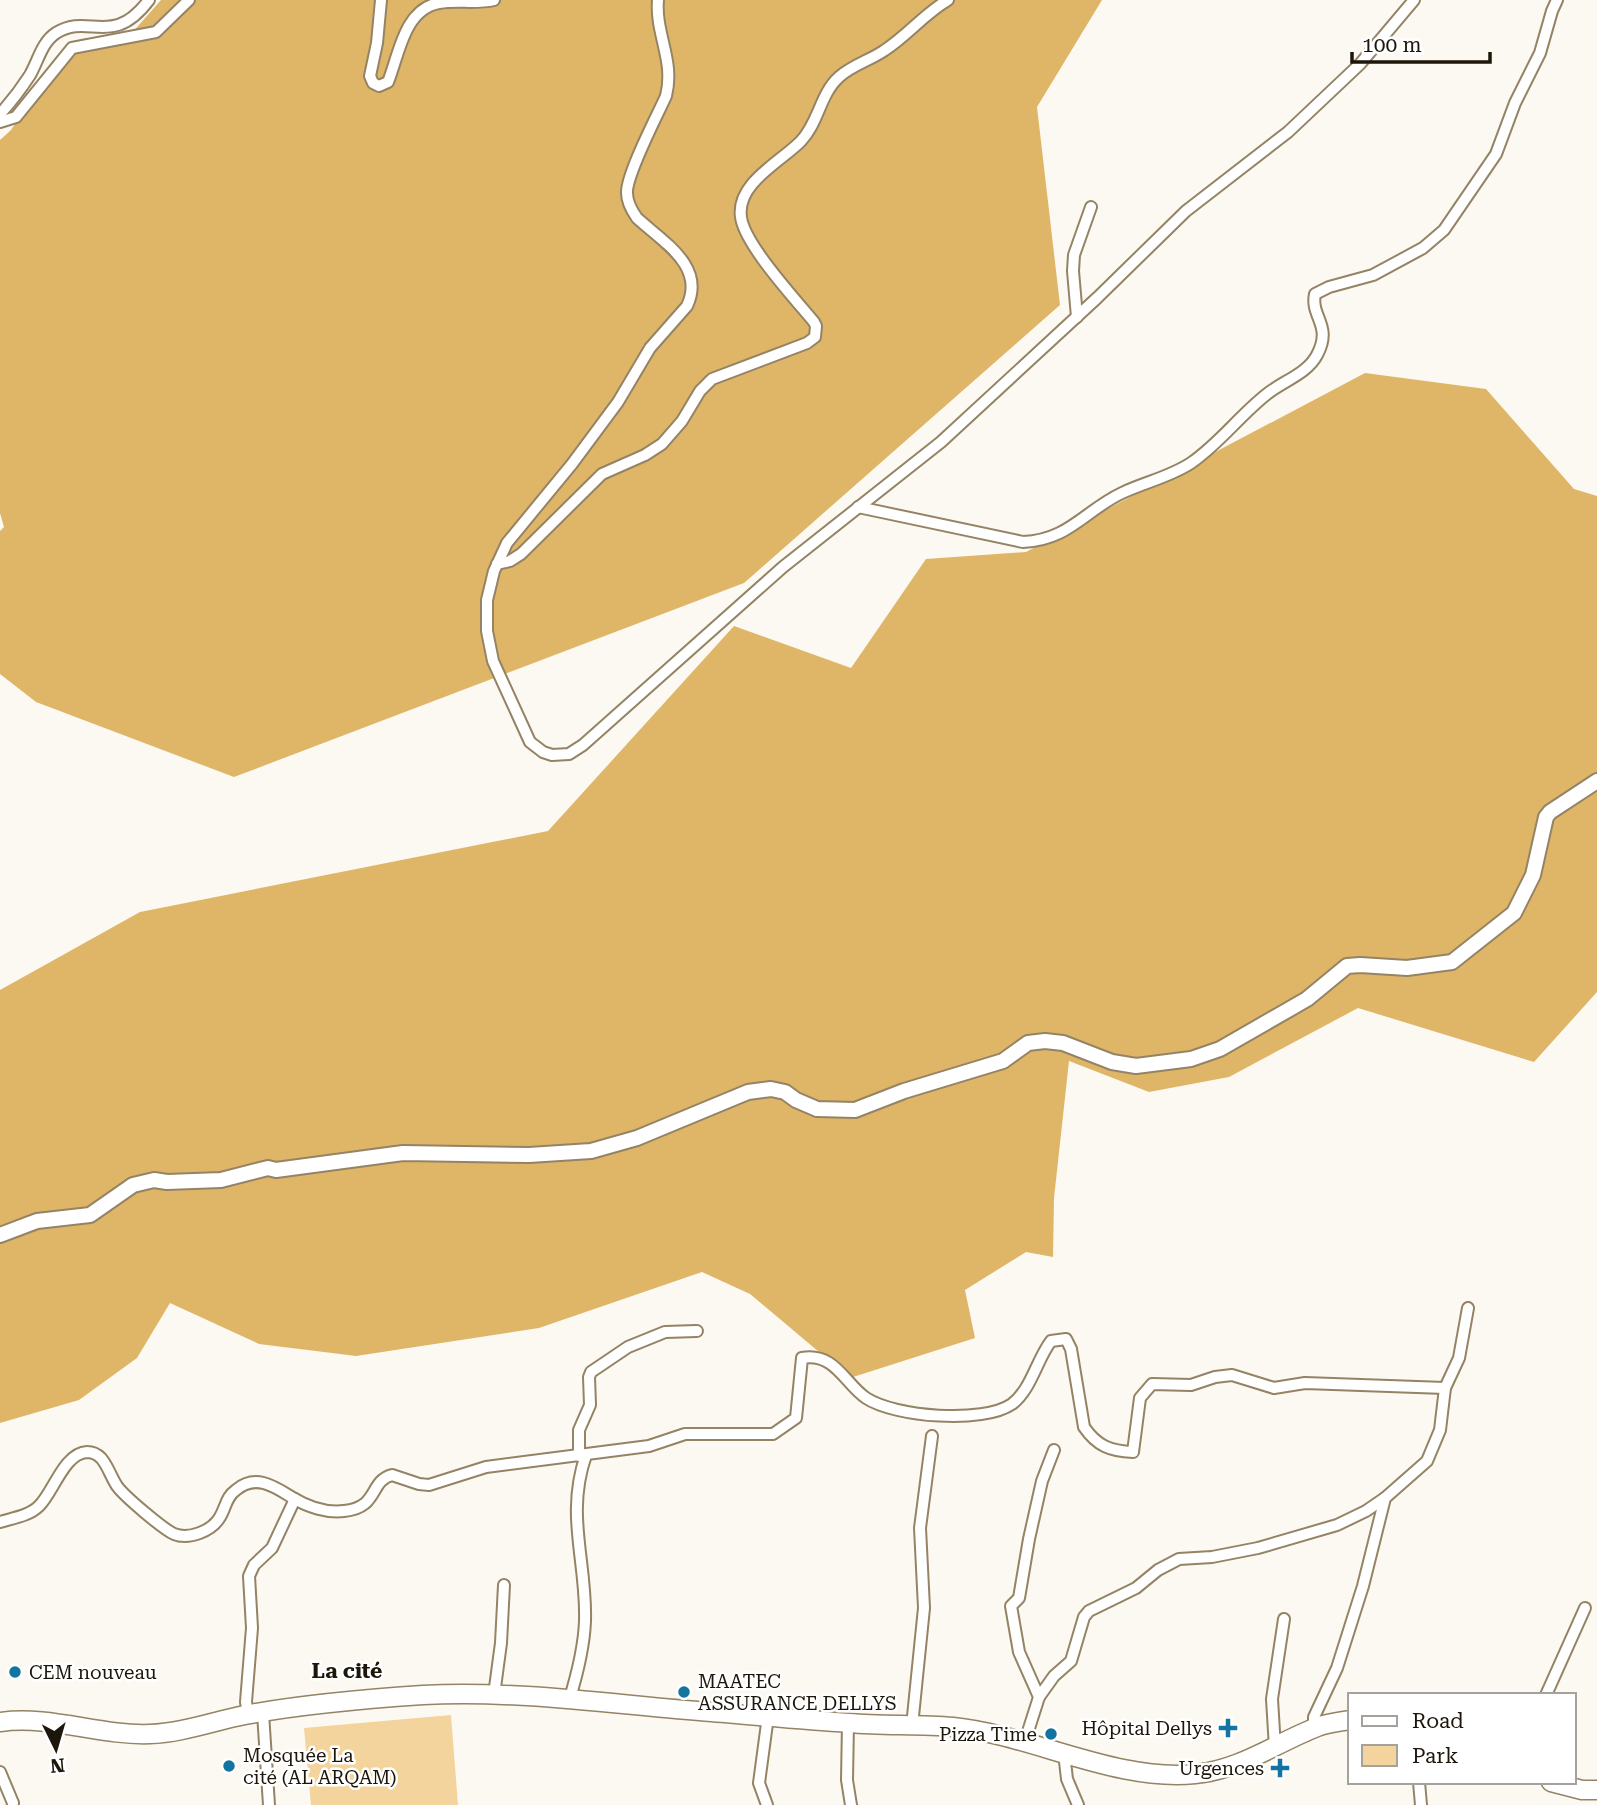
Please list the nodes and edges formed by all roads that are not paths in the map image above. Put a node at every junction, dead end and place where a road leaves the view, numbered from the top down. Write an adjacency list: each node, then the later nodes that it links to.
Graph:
1 (149, 0): 9 (street)
2 (189, 0): 10 (street)
3 (381, 0): 4 (street)
4 (494, 0)
5 (658, 0): 14 (street)
6 (948, 0): 14 (street)
7 (1414, 0): 12 (street)
8 (1557, 0): 13 (street)
9 (0, 114)
10 (0, 122)
11 (1091, 207): 12 (street)
12 (1077, 317): 13 (street)
13 (859, 508): 14 (street)
14 (497, 564)
15 (1597, 781): 16 (street)
16 (0, 1235)
17 (1468, 1308): 19 (street)
18 (697, 1331): 22 (street)
19 (1445, 1388): 22 (street); 23 (street)
20 (932, 1436): 38 (street)
21 (1054, 1450): 31 (street)
22 (583, 1456): 24 (street); 32 (street)
23 (1385, 1498): 31 (street); 39 (street)
24 (295, 1499): 25 (street); 33 (street)
25 (0, 1522)
26 (504, 1585): 30 (street)
27 (1585, 1608): 29 (street)
28 (1284, 1619): 41 (street)
29 (1547, 1693)
30 (494, 1695): 32 (main road); 33 (main road)
31 (1039, 1698): 40 (street)
32 (569, 1701): 34 (main road)
33 (256, 1714): 36 (main road); 48 (street)
34 (768, 1716): 37 (main road); 49 (street)
35 (1348, 1720): 39 (main road)
36 (0, 1722)
37 (848, 1723): 38 (main road); 50 (street)
38 (912, 1726): 40 (main road)
39 (1314, 1728): 41 (main road)
40 (1025, 1741): 42 (main road)
41 (1275, 1748): 42 (main road)
42 (1064, 1753): 51 (street)
43 (0, 1772): 47 (street)
44 (1419, 1784): 52 (street)
45 (1557, 1784): 46 (main road)
46 (1587, 1795)
47 (13, 1803)
48 (269, 1805)
49 (767, 1805)
50 (851, 1805)
51 (1078, 1805)
52 (1421, 1805)

